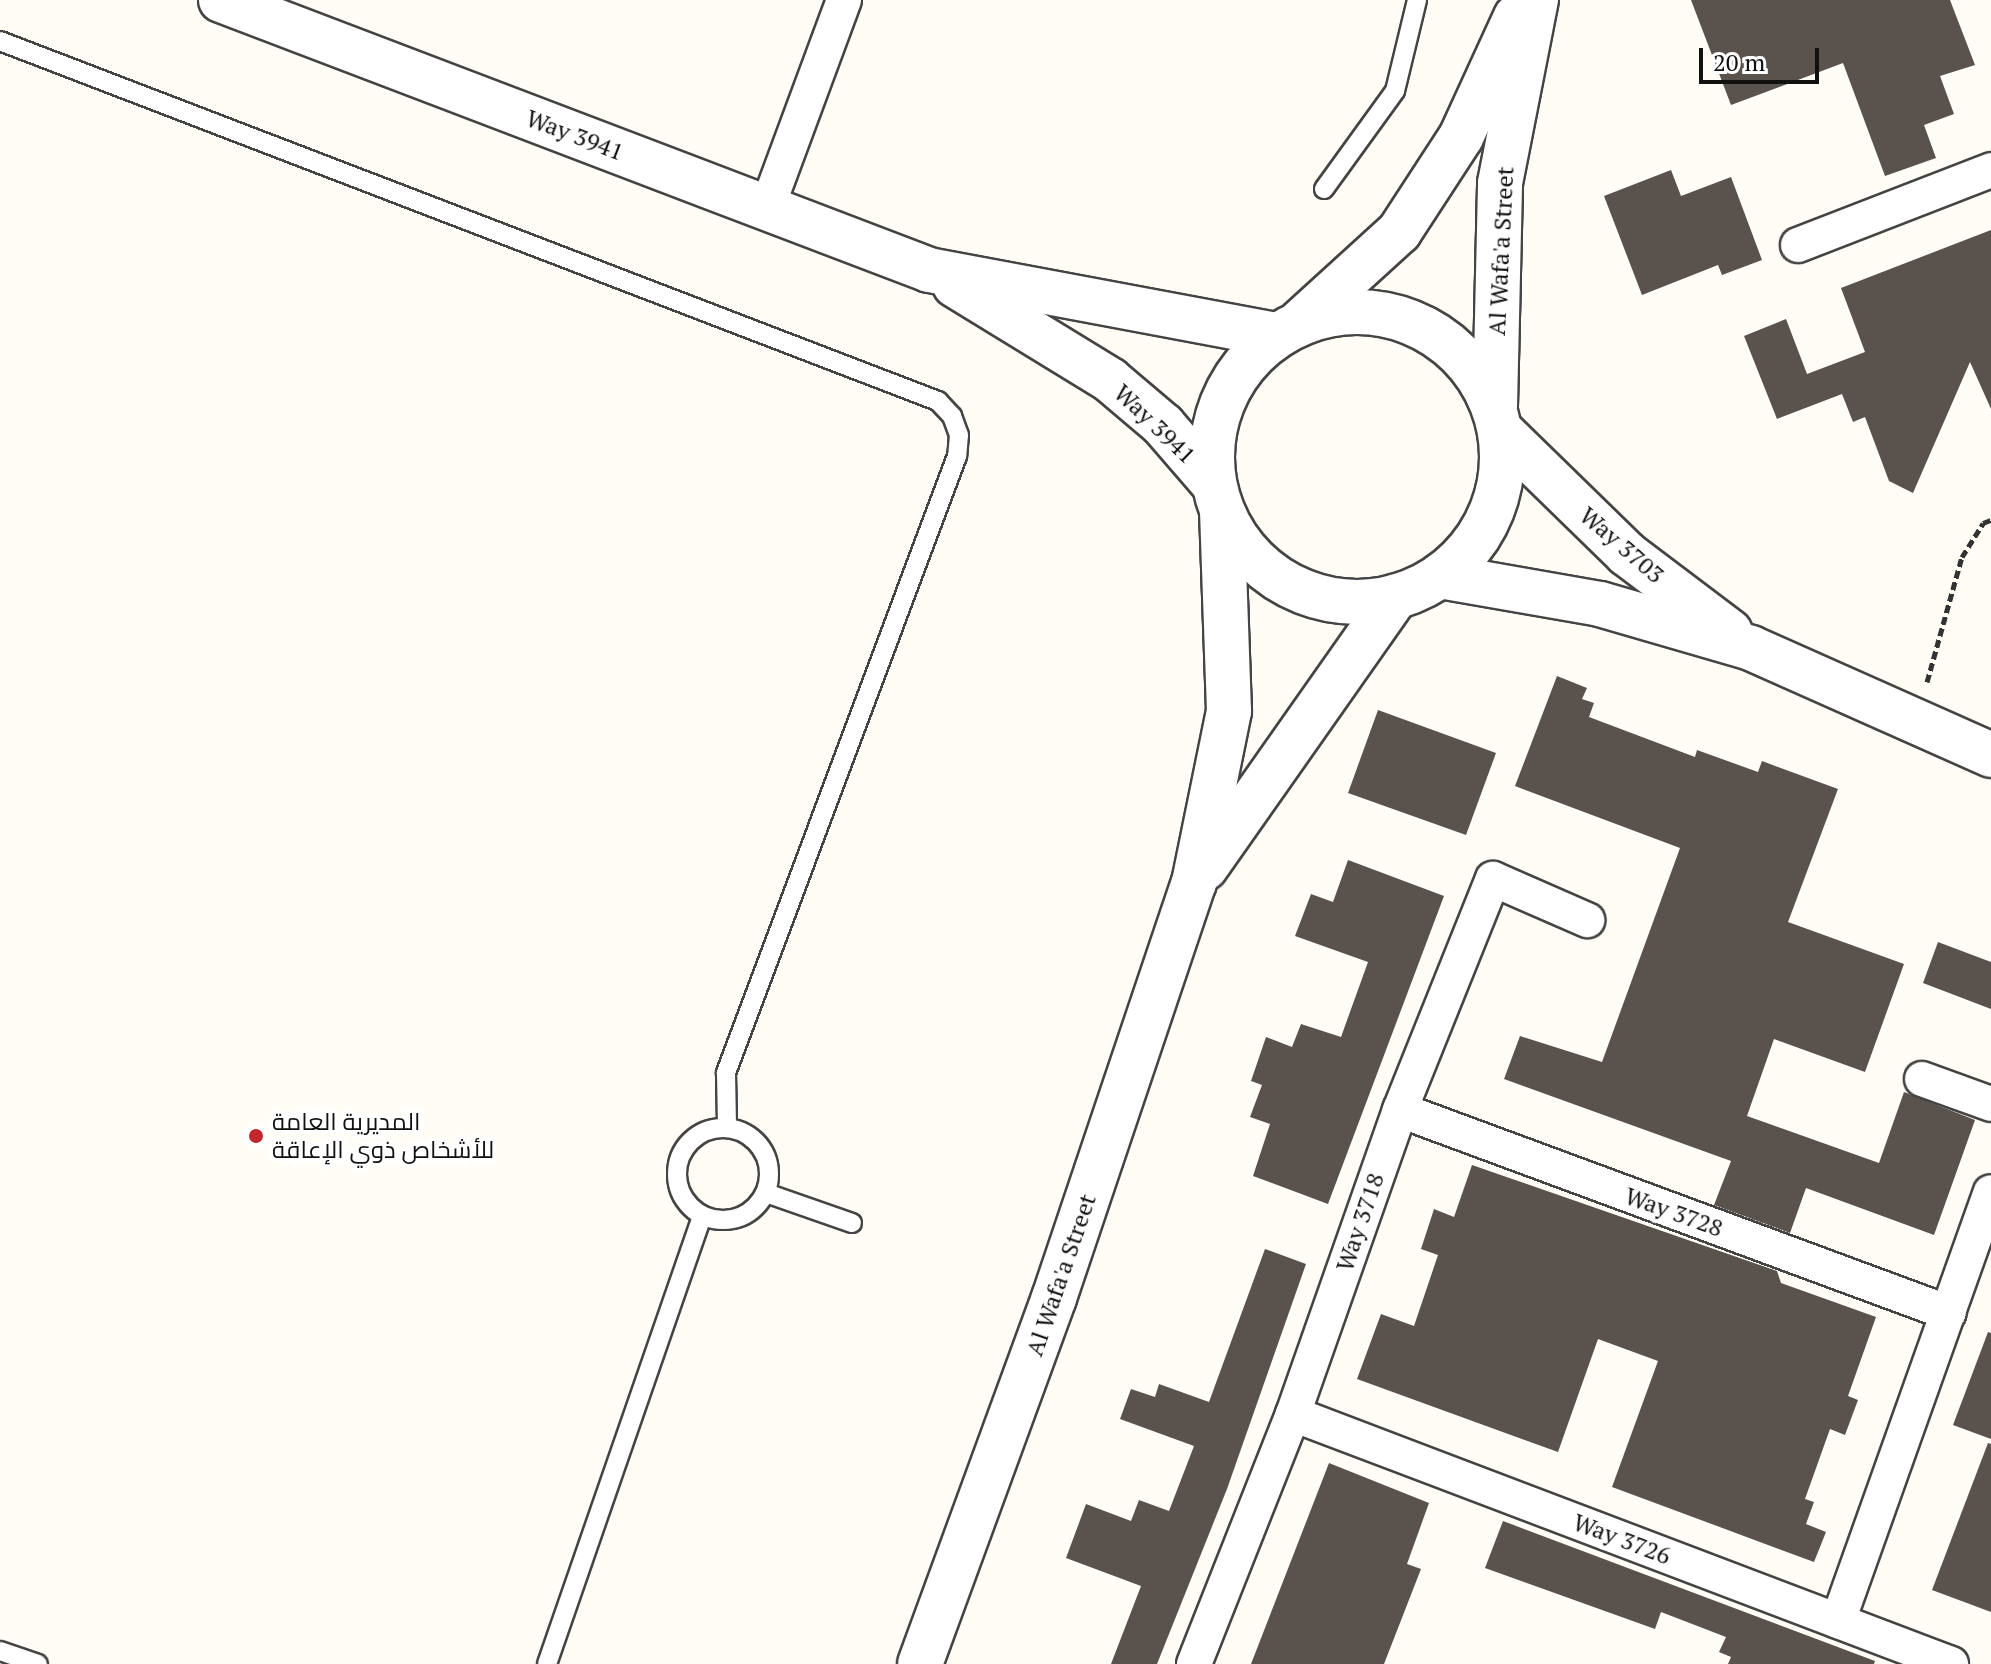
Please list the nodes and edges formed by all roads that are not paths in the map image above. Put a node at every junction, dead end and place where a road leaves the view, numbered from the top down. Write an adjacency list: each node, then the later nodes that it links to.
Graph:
1 (221, 0): 9 (street, Way 3941)
2 (844, 0): 9 (street)
3 (1417, 0): 8 (lane)
4 (1523, 0): 12 (street)
5 (1536, 0): 13 (street, Al Wafa'a Street)
6 (0, 41): 24 (lane)
7 (1991, 170): 10 (street)
8 (1324, 189)
9 (767, 208): 11 (street, Way 3941)
10 (1798, 245)
11 (929, 270): 12 (street, Way 3941); 14 (street, Way 3941)
12 (1288, 329): 13 (street); 14 (street, Al Wafa'a Street)
13 (1498, 420): 15 (street, Al Wafa'a Street); 17 (street, Way 3703)
14 (1218, 498): 16 (street, Way 3941); 19 (street, Al Wafa'a Street)
15 (1440, 576): 16 (street, Al Wafa'a Street); 17 (street, Way 3703)
16 (1396, 596): 19 (street, Al Wafa'a Street)
17 (1751, 648): 18 (street, Way 3703)
18 (1991, 755)
19 (1194, 883): 35 (street, Al Wafa'a Street)
20 (1587, 920): 23 (street, Way 3718)
21 (1922, 1079): 22 (street)
22 (1991, 1104)
23 (1400, 1110): 29 (street, Way 3728); 30 (street, Way 3718)
24 (727, 1127): 26 (lane); 27 (lane)
25 (1991, 1192): 29 (street)
26 (766, 1193): 27 (lane); 28 (lane)
27 (702, 1216): 34 (lane)
28 (852, 1223)
29 (1949, 1313): 31 (street)
30 (1293, 1414): 31 (street, Way 3726); 36 (street, Way 3718)
31 (1838, 1621): 37 (street, Way 3726)
32 (0, 1651): 33 (lane)
33 (38, 1664)
34 (547, 1664)
35 (920, 1664)
36 (1194, 1664)
37 (1951, 1664)

